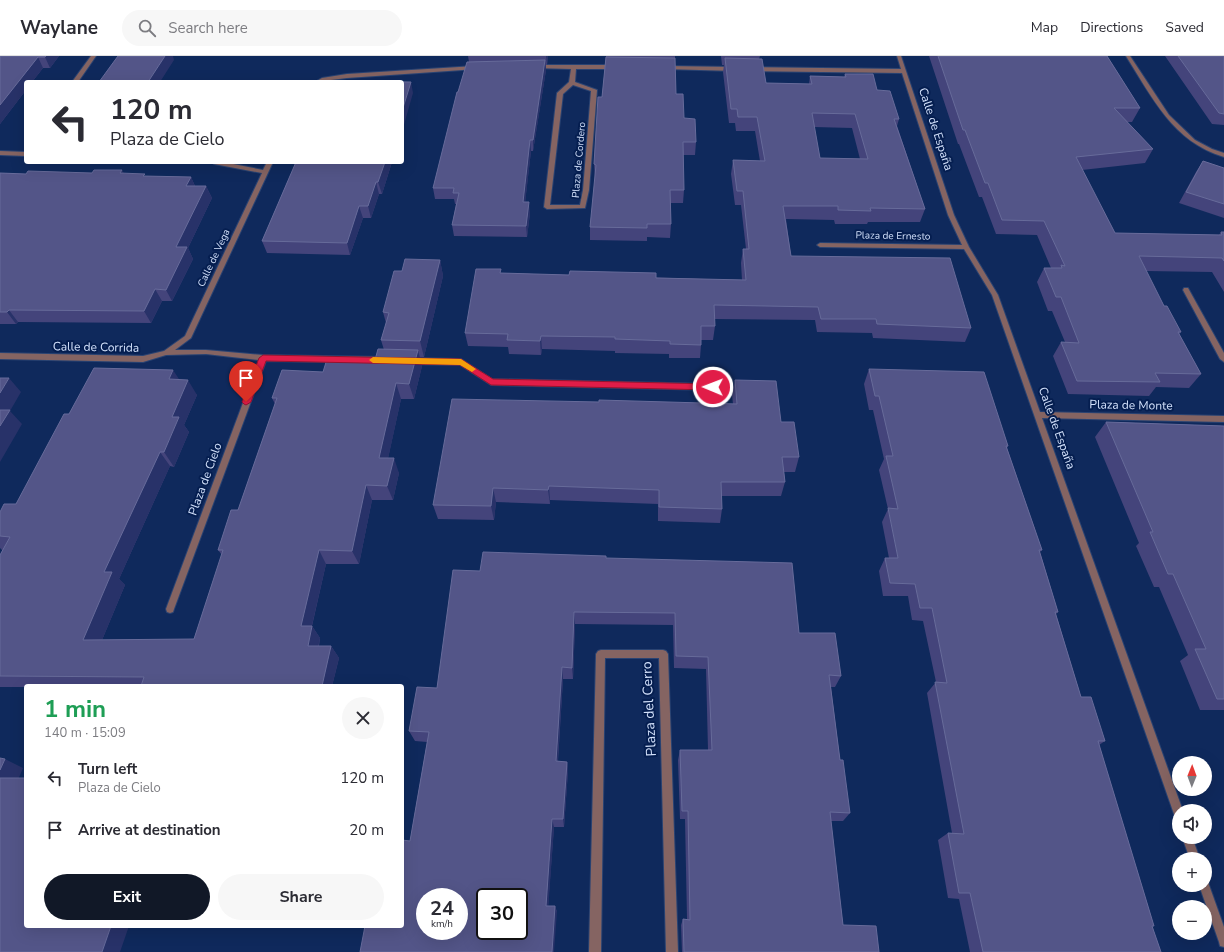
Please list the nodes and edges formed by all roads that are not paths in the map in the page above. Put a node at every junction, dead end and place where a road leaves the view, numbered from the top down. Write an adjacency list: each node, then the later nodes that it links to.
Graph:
1 (94, 56): 12 (street)
2 (899, 56): 11 (street, Calle de España)
3 (1128, 56): 17 (street)
4 (574, 66): 5 (street); 6 (street); 14 (street)
5 (527, 67)
6 (621, 67)
7 (480, 68): 13 (street)
8 (660, 68): 9 (street)
9 (739, 69)
10 (747, 69): 11 (street)
11 (903, 71): 22 (street, Calle de España)
12 (76, 80)
13 (325, 80)
14 (572, 83): 14 (street, Plaza de Cordero)
15 (0, 153): 16 (street)
16 (24, 154)
17 (1224, 155)
18 (224, 164): 20 (street)
19 (269, 164): 20 (street, Calle de Vega)
20 (265, 172): 24 (street, Calle de Vega)
21 (820, 245): 22 (street, Plaza de Ernesto)
22 (966, 248): 31 (street, Calle de España)
23 (1186, 290): 27 (street)
24 (166, 353): 25 (street, Calle de Corrida); 26 (street, Calle de Corrida)
25 (0, 356)
26 (263, 358): 28 (street, Calle de Corrida); 33 (street, Plaza de Cielo)
27 (1224, 359)
28 (398, 361)
29 (406, 361): 30 (street)
30 (713, 387)
31 (1038, 415): 32 (street, Plaza de Monte); 34 (street, Calle de España)
32 (1224, 419)
33 (170, 609)
34 (1175, 804)
35 (1206, 892): 36 (street)
36 (1224, 942)
37 (595, 952): 38 (street, Plaza del Cerro)
38 (672, 952)

